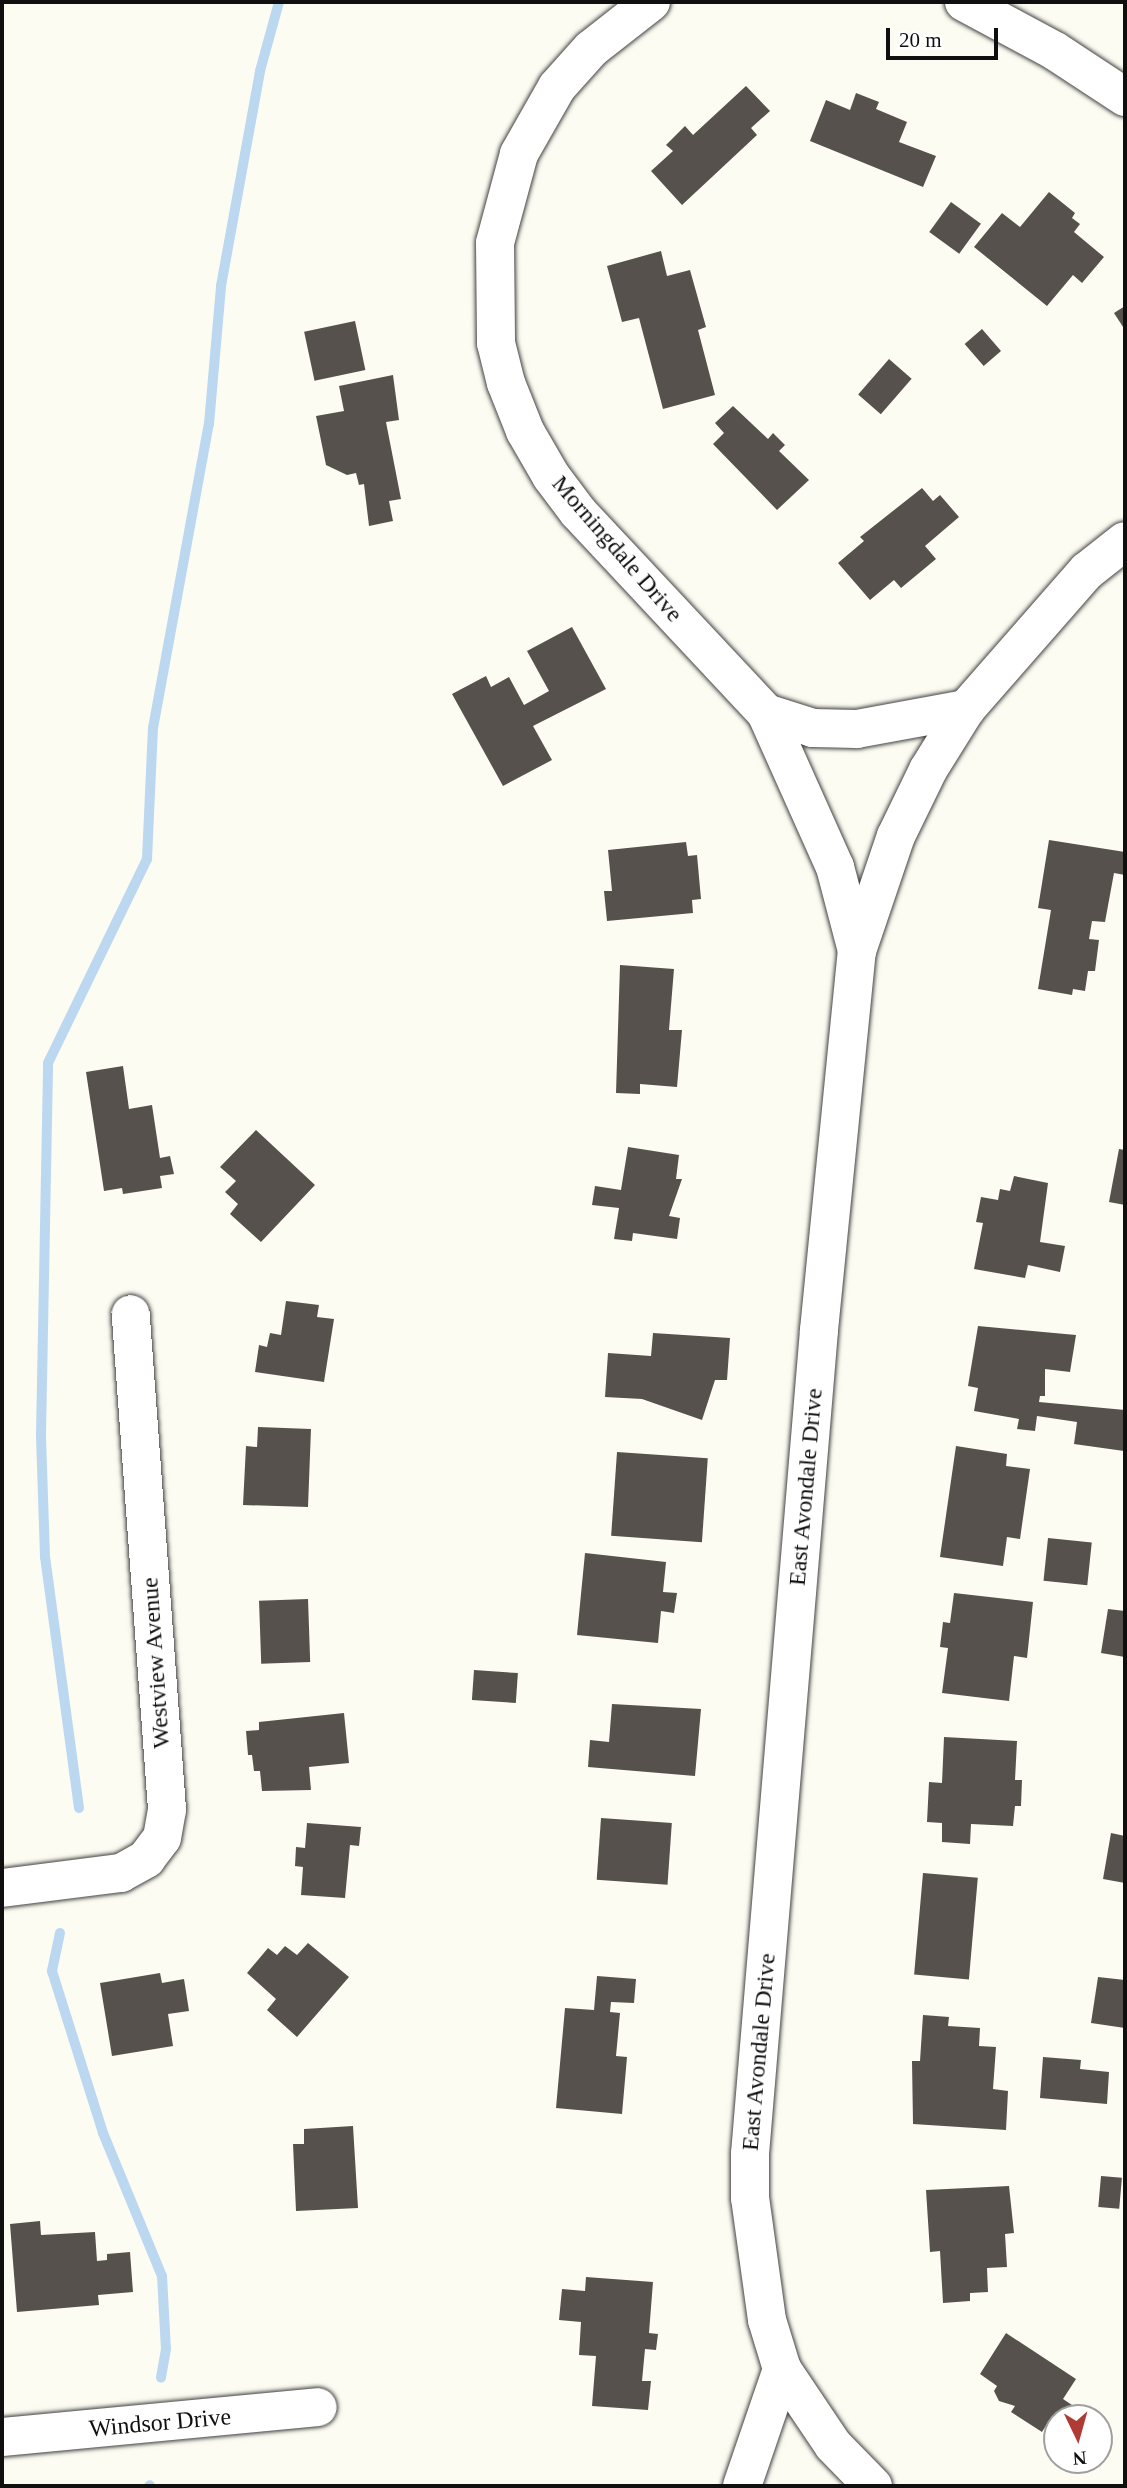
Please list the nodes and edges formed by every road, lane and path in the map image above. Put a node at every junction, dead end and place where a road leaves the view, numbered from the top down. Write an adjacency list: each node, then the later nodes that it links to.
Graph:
1 (651, 2): 6 (street, Morningdale Drive)
2 (964, 2): 3 (street)
3 (1125, 97)
4 (1125, 541): 5 (street, East Avondale Drive)
5 (966, 709): 6 (street, Morningdale Drive); 7 (street, East Avondale Drive)
6 (765, 713): 7 (street, Morningdale Drive)
7 (857, 951): 10 (street, East Avondale Drive)
8 (131, 1314): 9 (street, Westview Avenue)
9 (2, 1888)
10 (782, 2368): 13 (street); 14 (street, East Avondale Drive)
11 (318, 2407): 12 (street, Windsor Drive)
12 (2, 2437)
13 (742, 2486)
14 (873, 2486)

